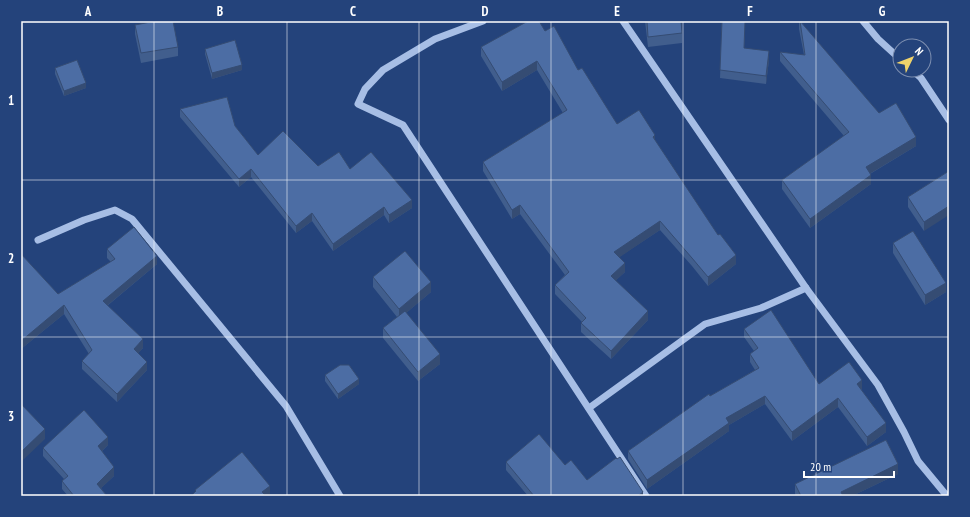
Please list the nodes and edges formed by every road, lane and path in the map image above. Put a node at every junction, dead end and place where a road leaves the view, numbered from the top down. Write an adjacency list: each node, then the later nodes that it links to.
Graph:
1 (483, 21): 9 (street)
2 (623, 21): 8 (street)
3 (863, 21): 4 (street)
4 (892, 52)
5 (920, 78): 6 (street)
6 (949, 120)
7 (38, 240): 10 (street)
8 (806, 288): 9 (street); 12 (street)
9 (589, 408): 11 (street)
10 (340, 496)
11 (646, 496)
12 (948, 496)

